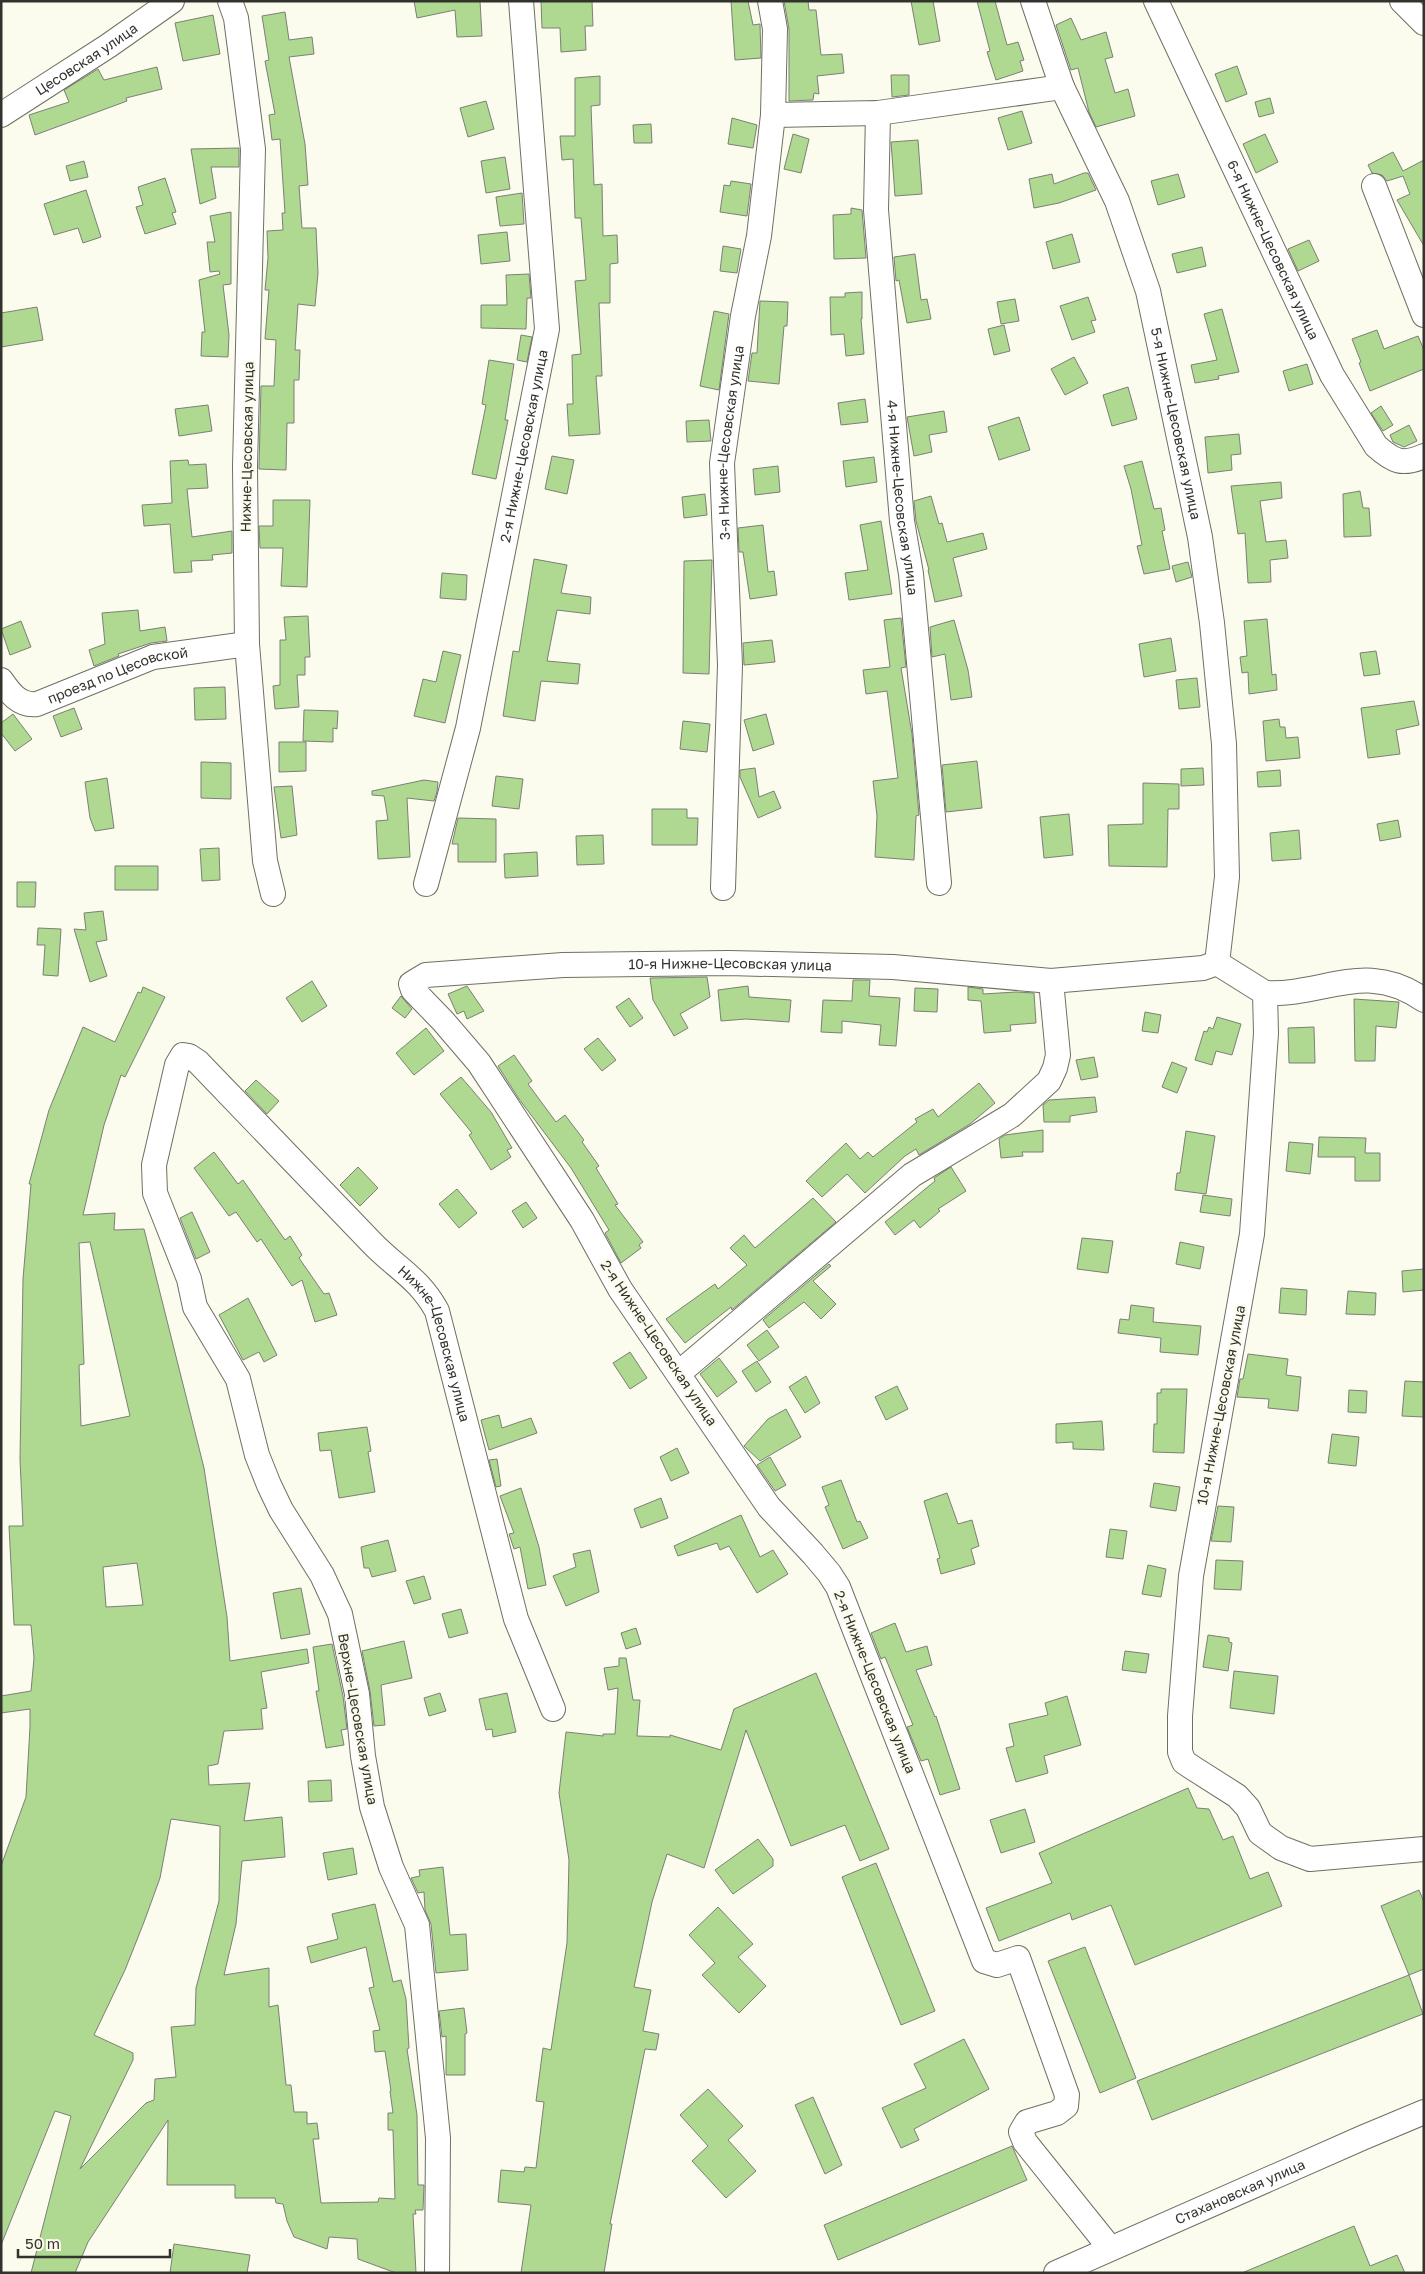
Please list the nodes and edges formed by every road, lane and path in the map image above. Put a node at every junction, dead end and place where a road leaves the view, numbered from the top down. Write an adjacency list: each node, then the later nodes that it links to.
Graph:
1 (172, 1): 11 (street, Цесовская улица)
2 (230, 1): 16 (street, Нижне-Цесовская улица)
3 (521, 1): 19 (street, 2-я Нижне-Цесовская улица)
4 (770, 1): 12 (street, 3-я Нижне-Цесовская улица)
5 (1033, 1): 9 (street, 5-я Нижне-Цесовская улица)
6 (1156, 1): 15 (street, 6-я Нижне-Цесовская улица)
7 (1402, 1): 8 (street)
8 (1424, 23)
9 (1062, 87): 10 (street); 22 (street, 5-я Нижне-Цесовская улица)
10 (878, 113): 12 (street); 18 (street, 4-я Нижне-Цесовская улица)
11 (1, 115)
12 (774, 115): 20 (street, 3-я Нижне-Цесовская улица)
13 (1374, 186): 14 (street)
14 (1424, 315)
15 (1424, 456)
16 (247, 644): 17 (street, проезд по Цесовской); 21 (street, Нижне-Цесовская улица)
17 (1, 680)
18 (939, 883)
19 (426, 884)
20 (723, 888)
21 (273, 894)
22 (1217, 963): 23 (street, 10-я Нижне-Цесовская улица); 25 (street)
23 (1051, 981): 24 (street, 10-я Нижне-Цесовская улица); 28 (street)
24 (410, 984): 28 (street, 2-я Нижне-Цесовская улица)
25 (1265, 993): 26 (street); 30 (street, 10-я Нижне-Цесовская улица)
26 (1424, 1000)
27 (186, 1054): 29 (street, Нижне-Цесовская улица); 33 (street, Верхне-Цесовская улица)
28 (679, 1373): 32 (street, 2-я Нижне-Цесовская улица)
29 (553, 1709)
30 (1424, 1849)
31 (1424, 2112): 32 (street, Стахановская улица)
32 (1110, 2248): 34 (street, Стахановская улица)
33 (437, 2273)
34 (1056, 2273)

